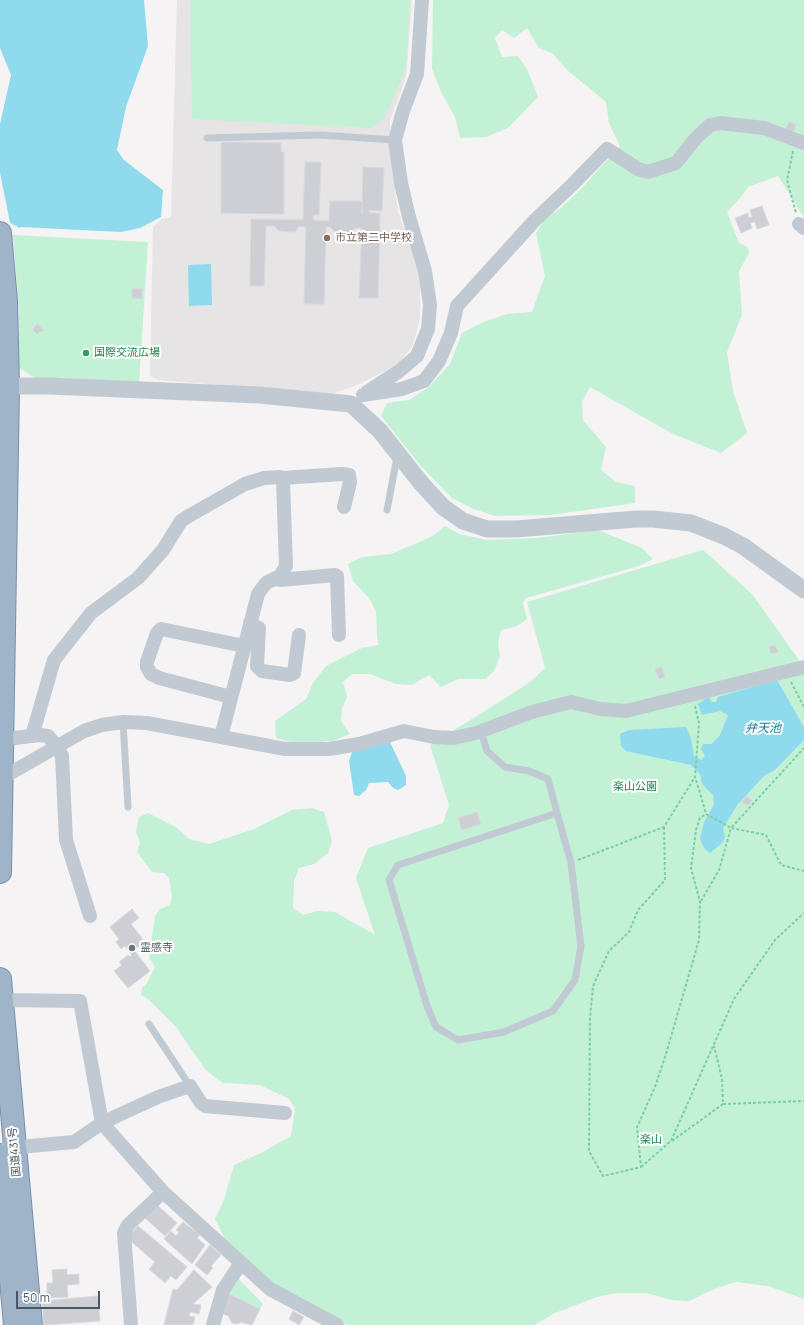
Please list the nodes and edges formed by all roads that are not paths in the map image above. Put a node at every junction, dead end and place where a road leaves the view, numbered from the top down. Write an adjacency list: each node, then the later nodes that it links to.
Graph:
1 (422, 0): 3 (street)
2 (207, 138): 3 (lane)
3 (395, 140): 7 (street)
4 (800, 141): 7 (street)
5 (0, 233): 6 (highway)
6 (4, 386): 7 (street); 26 (highway)
7 (357, 400): 8 (street)
8 (398, 454): 11 (lane); 13 (street)
9 (282, 478): 10 (street); 12 (street); 22 (street)
10 (344, 507)
11 (388, 510)
12 (275, 579): 14 (street); 16 (street)
13 (804, 590)
14 (250, 623): 15 (street); 17 (street)
15 (299, 635)
16 (339, 635)
17 (244, 646): 19 (street); 19 (street)
18 (804, 667): 21 (street)
19 (231, 697): 23 (street)
20 (123, 722): 23 (street); 25 (street); 27 (lane)
21 (481, 731): 23 (street); 28 (lane)
22 (32, 736): 24 (street); 25 (street)
23 (221, 737)
24 (15, 738)
25 (57, 747): 26 (street); 30 (street)
26 (1, 779): 29 (highway)
27 (128, 807)
28 (557, 813): 28 (lane)
29 (0, 872)
30 (90, 916)
31 (1, 989): 35 (street); 36 (highway, 国道431号)
32 (149, 1024): 33 (lane)
33 (190, 1086): 34 (street); 35 (street)
34 (285, 1113)
35 (102, 1124): 36 (street); 37 (street)
36 (5, 1150): 39 (highway, 国道431号); 40 (highway, 国道431号)
37 (163, 1192): 38 (street); 41 (street)
38 (241, 1263): 42 (street); 43 (street)
39 (15, 1325)
40 (32, 1325)
41 (131, 1325)
42 (213, 1325)
43 (337, 1325)

